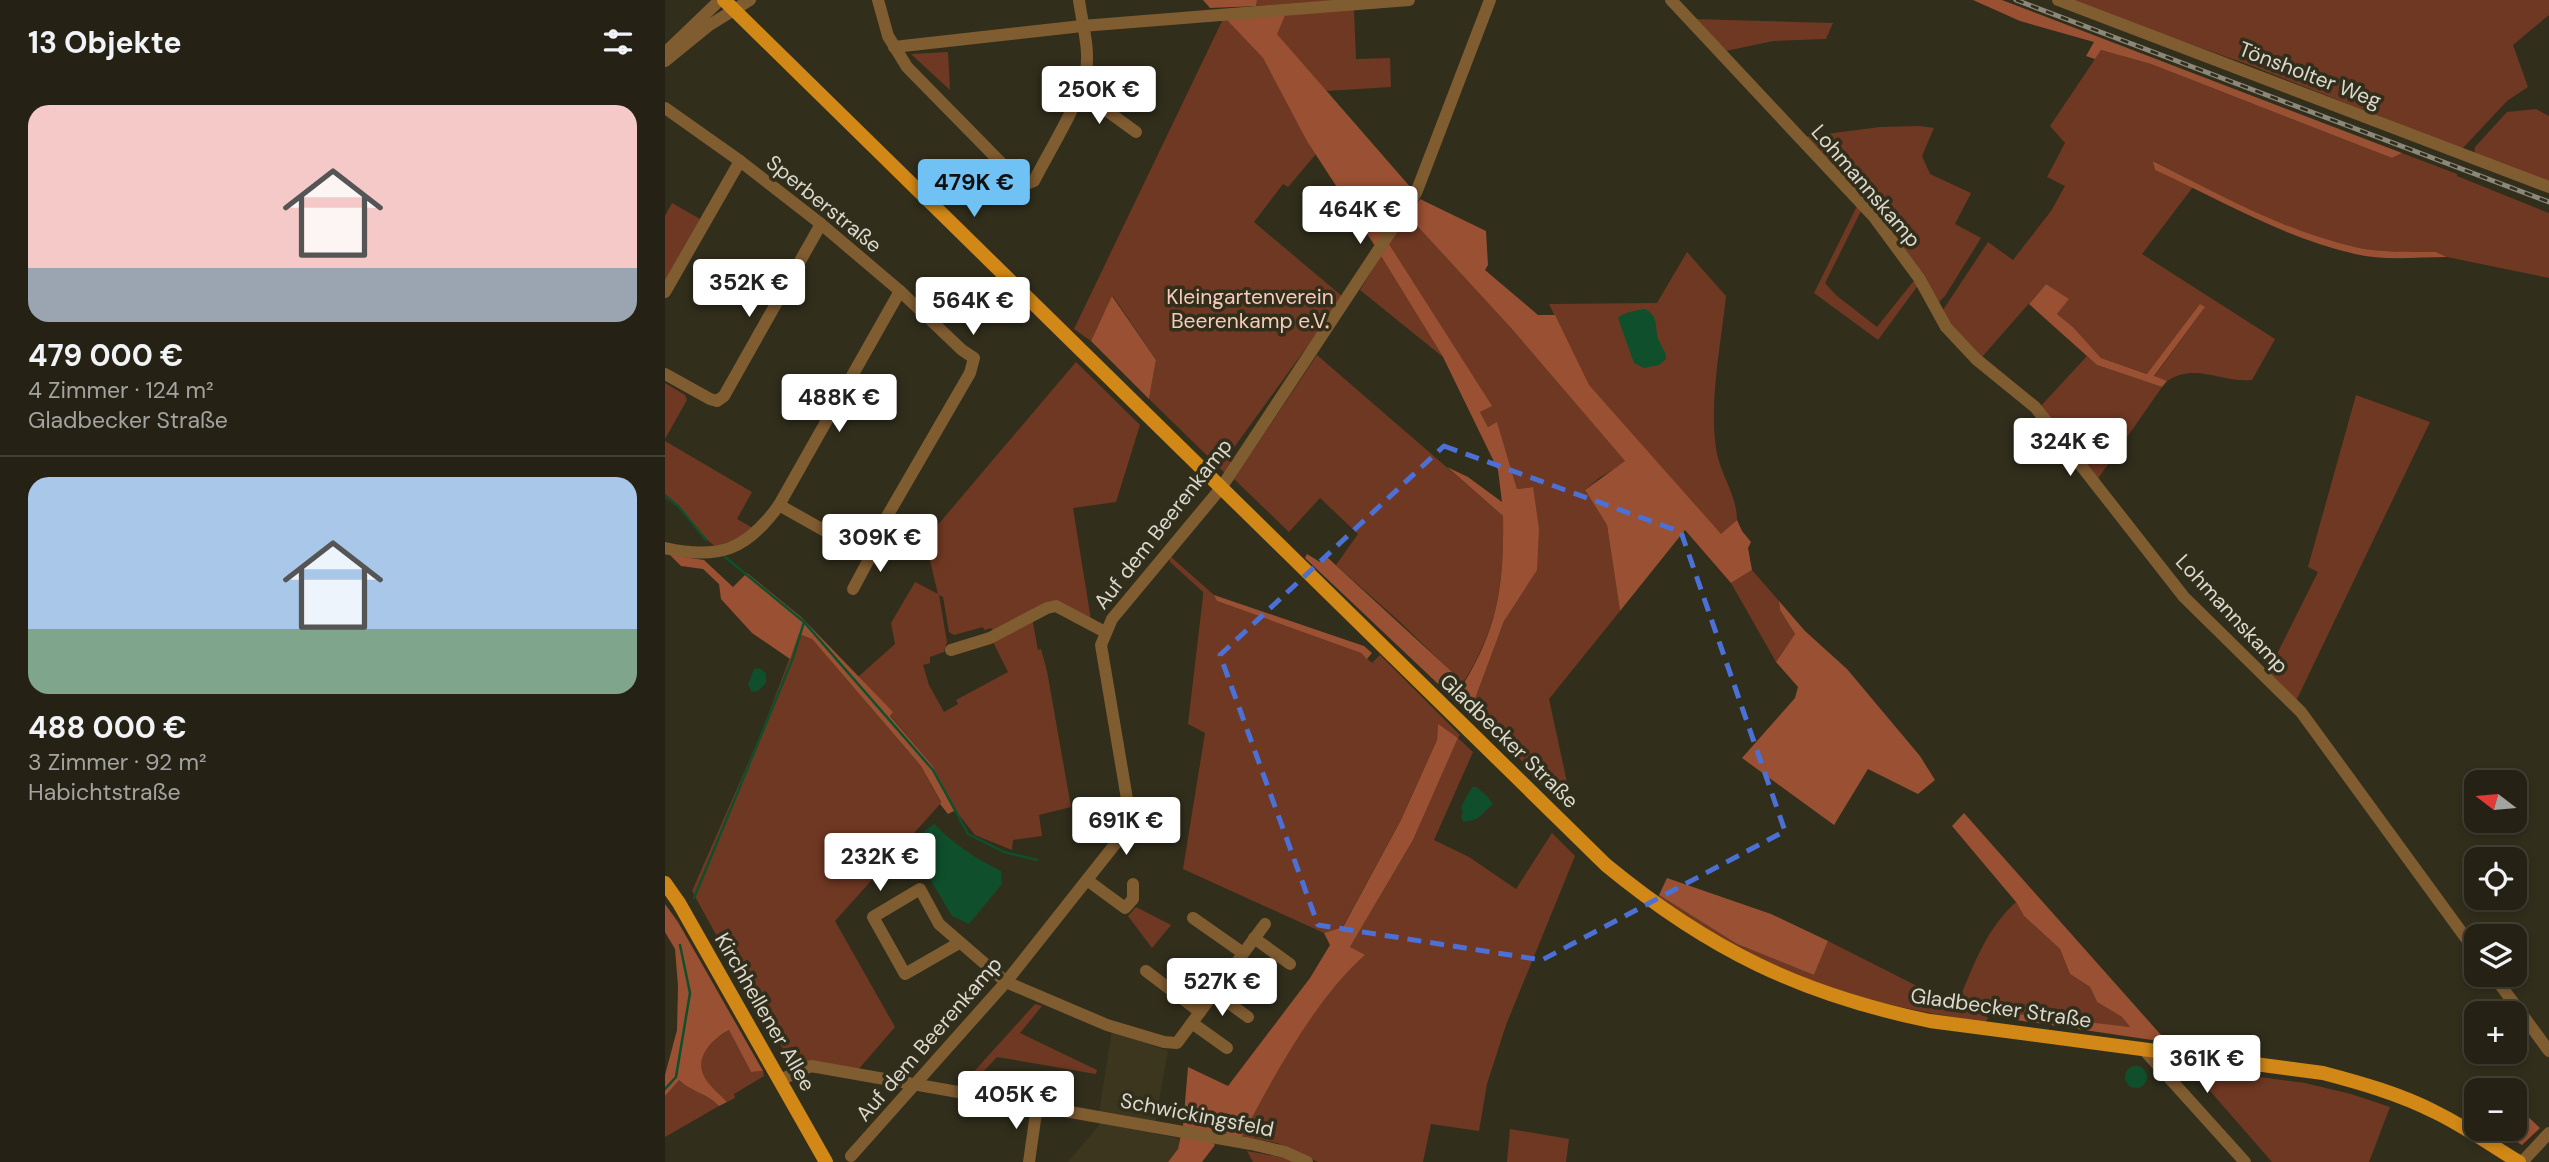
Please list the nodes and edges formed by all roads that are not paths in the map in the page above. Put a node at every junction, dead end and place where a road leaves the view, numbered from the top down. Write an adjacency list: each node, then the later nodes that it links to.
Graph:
1 (750, 0): 8 (street)
2 (878, 0): 10 (street)
3 (1079, 0): 9 (street)
4 (1409, 0): 9 (street)
5 (1490, 0): 22 (street, Auf dem Beerenkamp)
6 (1671, 0): 34 (street, Lohmannskamp)
7 (2058, 0): 17 (street, Tönsholter Weg)
8 (726, 4): 11 (street); 12 (street); 22 (main road, Gladbecker Straße)
9 (1082, 26): 10 (street); 13 (street)
10 (894, 47): 13 (street)
11 (665, 54)
12 (665, 61)
13 (1078, 96): 15 (street)
14 (665, 108): 16 (street, Sperberstraße)
15 (1136, 132)
16 (740, 161): 18 (street, Sperberstraße); 20 (street)
17 (2549, 187)
18 (821, 224): 19 (street, Sperberstraße); 21 (street)
19 (900, 291): 23 (street); 25 (street, Sperberstraße)
20 (665, 292)
21 (665, 374)
22 (1221, 488): 27 (street, Auf dem Beerenkamp); 46 (main road, Gladbecker Straße)
23 (779, 505): 24 (street); 25 (street)
24 (665, 548)
25 (867, 551): 26 (street, Sperberstraße)
26 (853, 589)
27 (1105, 632): 28 (street, Auf dem Beerenkamp); 29 (street, Auf dem Beerenkamp)
28 (951, 650)
29 (1087, 880): 31 (street); 40 (street, Auf dem Beerenkamp)
30 (665, 883): 48 (main road, Kirchhellener Allee)
31 (1133, 884)
32 (1193, 918): 37 (street)
33 (1265, 924): 35 (street)
34 (2464, 936)
35 (1254, 938): 37 (street); 38 (street)
36 (959, 943): 36 (street); 40 (street)
37 (1243, 953): 42 (street)
38 (1290, 964)
39 (1146, 971): 43 (street)
40 (1006, 982): 43 (street); 49 (street, Auf dem Beerenkamp)
41 (2502, 987): 47 (street)
42 (1214, 992): 43 (street); 44 (street)
43 (1196, 1017): 45 (street)
44 (1248, 1017)
45 (1227, 1048)
46 (2144, 1050): 56 (street); 57 (main road, Gladbecker Straße)
47 (2549, 1051)
48 (780, 1080): 49 (street, Schwickingsfeld); 53 (main road, Kirchhellener Allee)
49 (913, 1085): 50 (street, Schwickingsfeld); 52 (street, Auf dem Beerenkamp)
50 (1037, 1106): 54 (street); 55 (street, Schwickingsfeld)
51 (2549, 1133): 57 (street)
52 (851, 1156)
53 (826, 1162)
54 (1029, 1162)
55 (1307, 1162)
56 (2245, 1162)
57 (2521, 1162)

